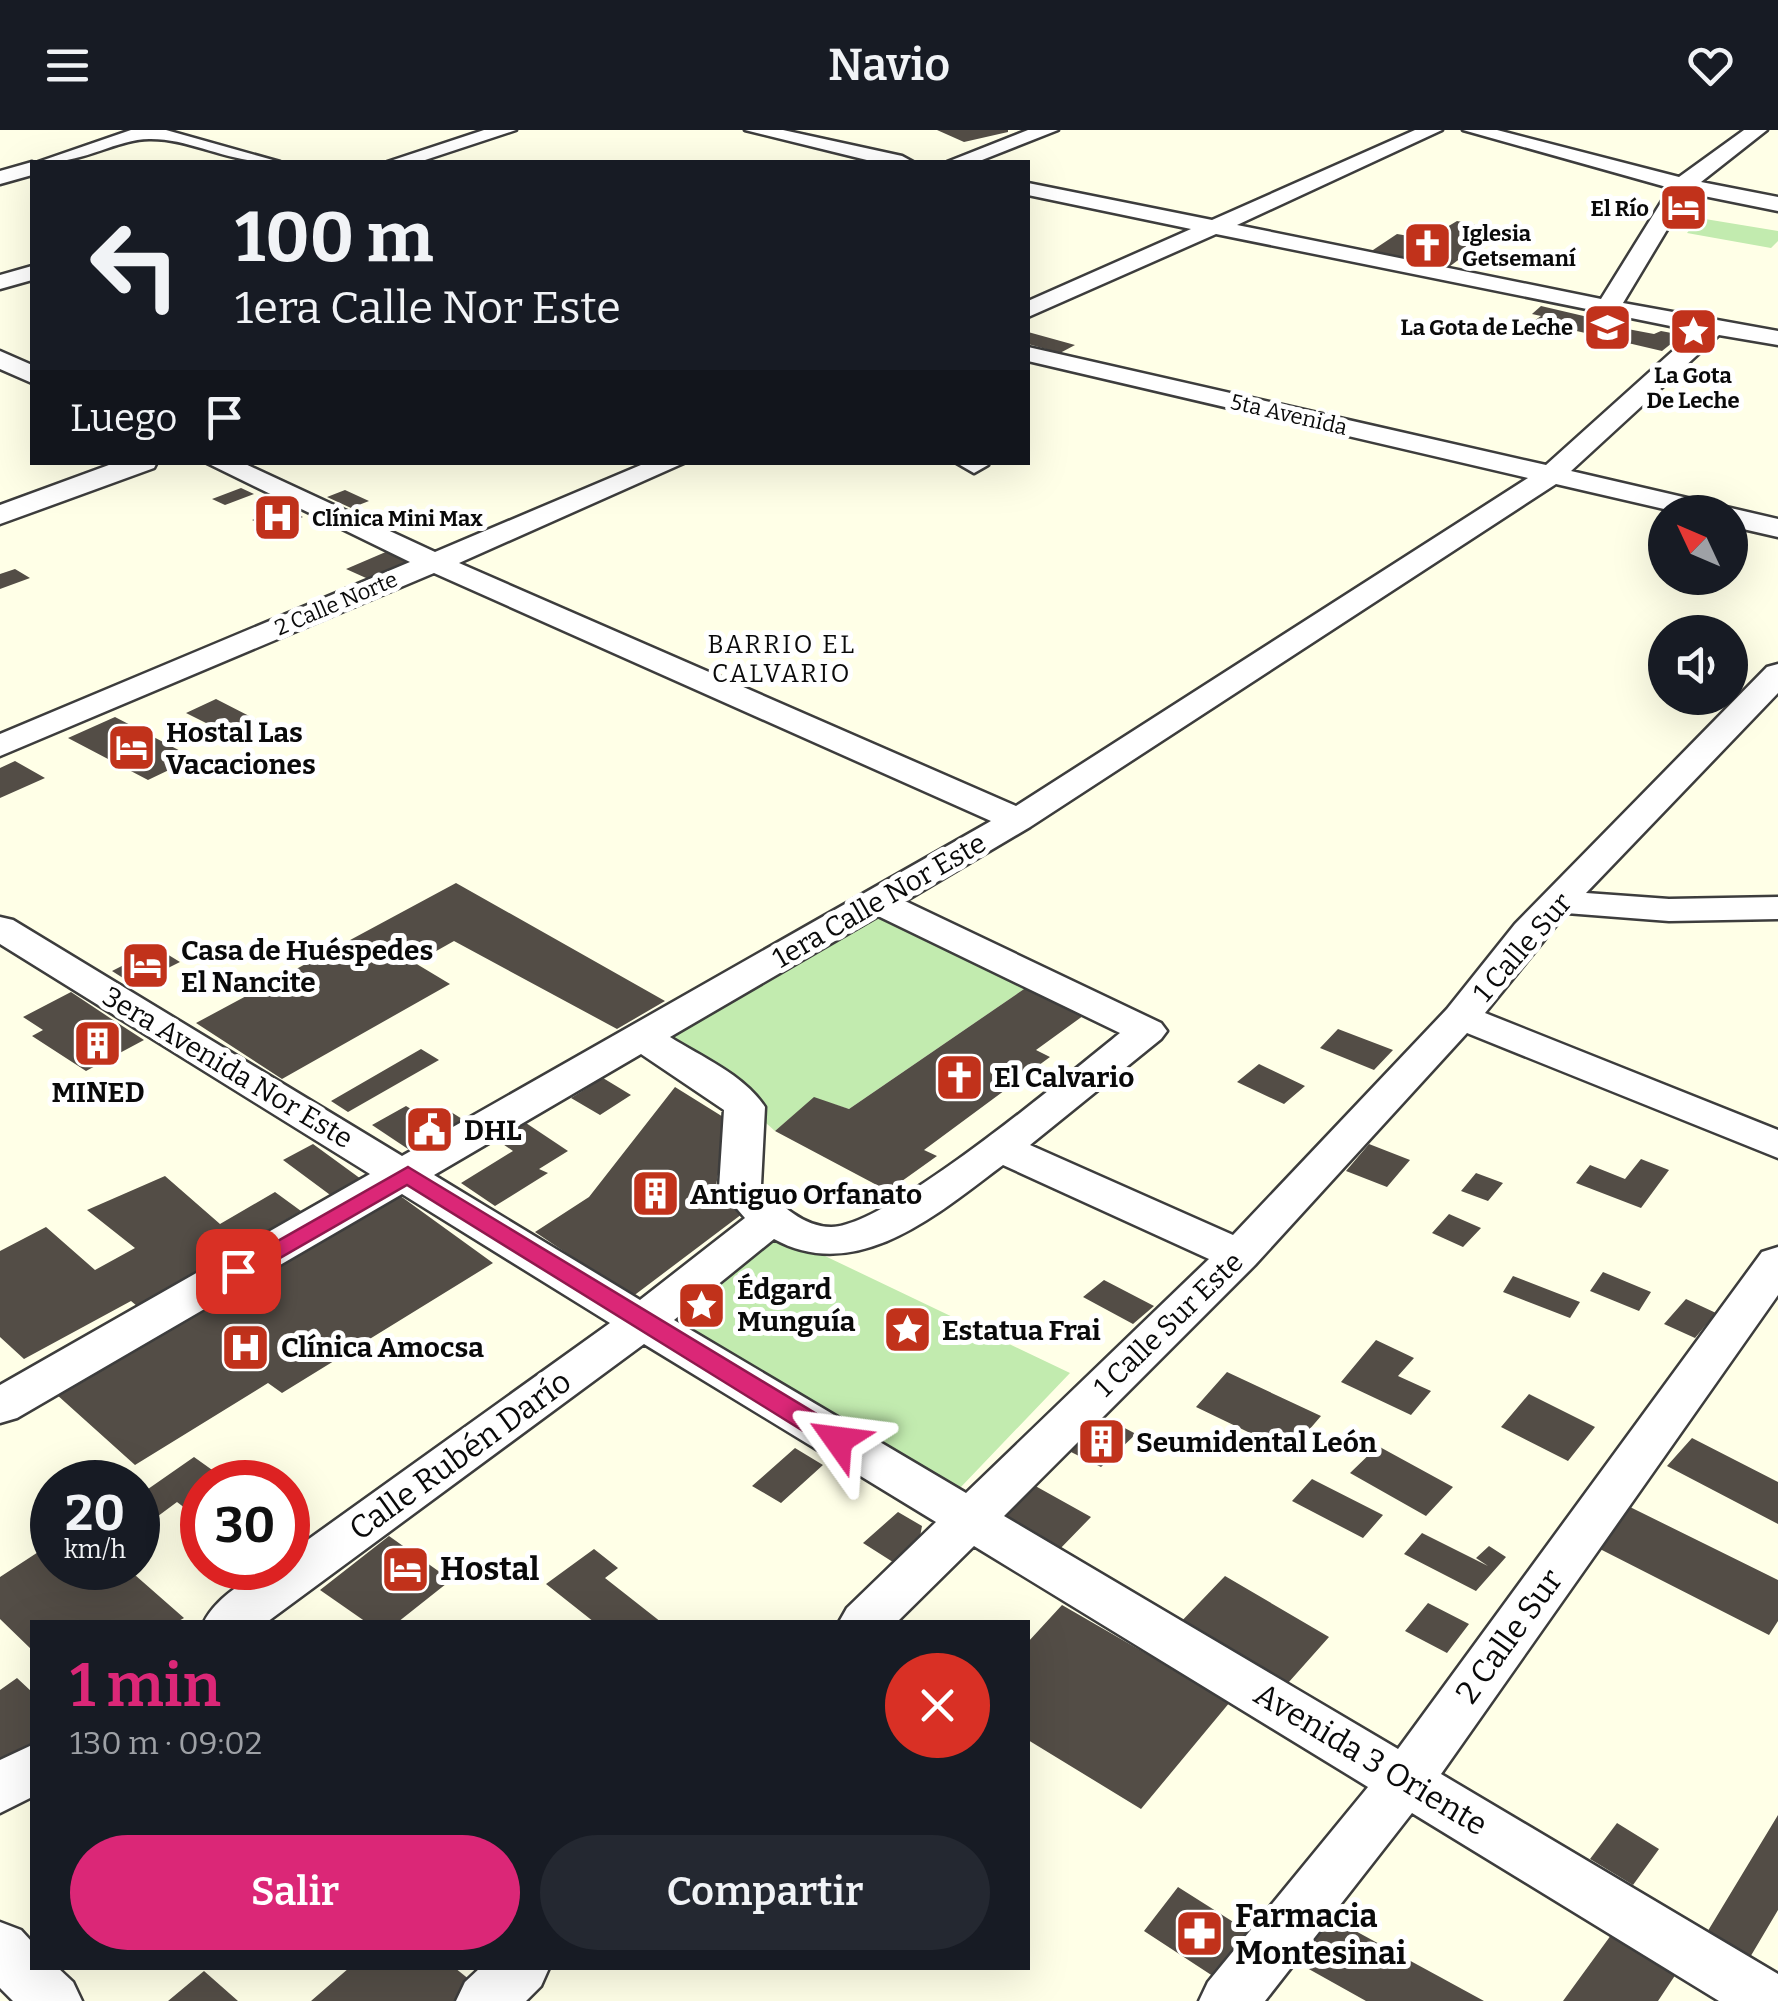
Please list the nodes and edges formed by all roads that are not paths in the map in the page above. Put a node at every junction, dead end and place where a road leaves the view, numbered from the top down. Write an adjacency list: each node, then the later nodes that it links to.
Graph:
1 (506, 130): 10 (street)
2 (756, 130): 11 (street)
3 (1048, 130): 12 (street)
4 (1432, 130): 18 (street)
5 (1473, 130): 15 (street)
6 (1757, 130): 15 (street)
7 (149, 131): 8 (street); 9 (street)
8 (56, 160)
9 (262, 160)
10 (405, 160)
11 (893, 160)
12 (964, 160)
13 (30, 169): 14 (street)
14 (0, 178)
15 (1683, 184): 17 (street); 21 (street)
16 (1030, 189): 18 (street)
17 (1778, 204)
18 (1213, 227): 21 (street); 22 (street)
19 (30, 274): 20 (street)
20 (0, 282)
21 (1608, 308): 23 (street)
22 (1030, 309)
23 (1713, 327): 24 (street); 31 (street, 1era Calle Nor Este)
24 (1778, 338)
25 (1030, 354): 31 (street, 5ta Avenida)
26 (0, 359): 27 (street)
27 (30, 374)
28 (136, 465): 33 (street)
29 (224, 465): 36 (street)
30 (666, 465): 36 (street, 2 Calle Norte)
31 (1551, 475): 32 (street, 5ta Avenida); 39 (street, 1era Calle Nor Este)
32 (1648, 497)
33 (0, 515)
34 (1748, 521): 35 (street)
35 (1778, 528)
36 (432, 562): 38 (street, 2 Calle Norte); 39 (street)
37 (1778, 674): 41 (street, 1 Calle Sur)
38 (0, 746)
39 (1018, 820): 40 (street, 1era Calle Nor Este)
40 (876, 901): 45 (street, 1era Calle Nor Este); 47 (street)
41 (1560, 902): 42 (street); 44 (street, 1 Calle Sur)
42 (1778, 908)
43 (0, 928): 48 (street, 3era Avenida Nor Este)
44 (1462, 1017): 46 (street, 1 Calle Sur); 50 (street, 1 Calle Sur Este)
45 (643, 1038): 48 (street, 1era Calle Nor Este); 49 (street)
46 (1778, 1145)
47 (998, 1147): 49 (street); 50 (street)
48 (408, 1175): 52 (street, 3era Avenida Nor Este); 53 (street, 1era Calle Nor Este)
49 (770, 1220): 52 (street, Calle Rubén Darío)
50 (1240, 1255): 54 (street, 1 Calle Sur Este)
51 (1778, 1262): 58 (street, 2 Calle Sur)
52 (642, 1322): 54 (street, 3era Avenida Nor Este); 55 (street, Calle Rubén Darío)
53 (0, 1406)
54 (969, 1518): 56 (street, 1 Calle Sur Este); 58 (street, Avenida 3 Oriente)
55 (233, 1620)
56 (867, 1620)
57 (30, 1768): 59 (street)
58 (1406, 1780): 64 (street, 2 Calle Sur); 65 (street, Avenida 3 Oriente)
59 (0, 1790)
60 (0, 1948): 62 (street)
61 (518, 1970): 63 (street)
62 (52, 2001)
63 (486, 2001)
64 (1228, 2001)
65 (1771, 2001)

